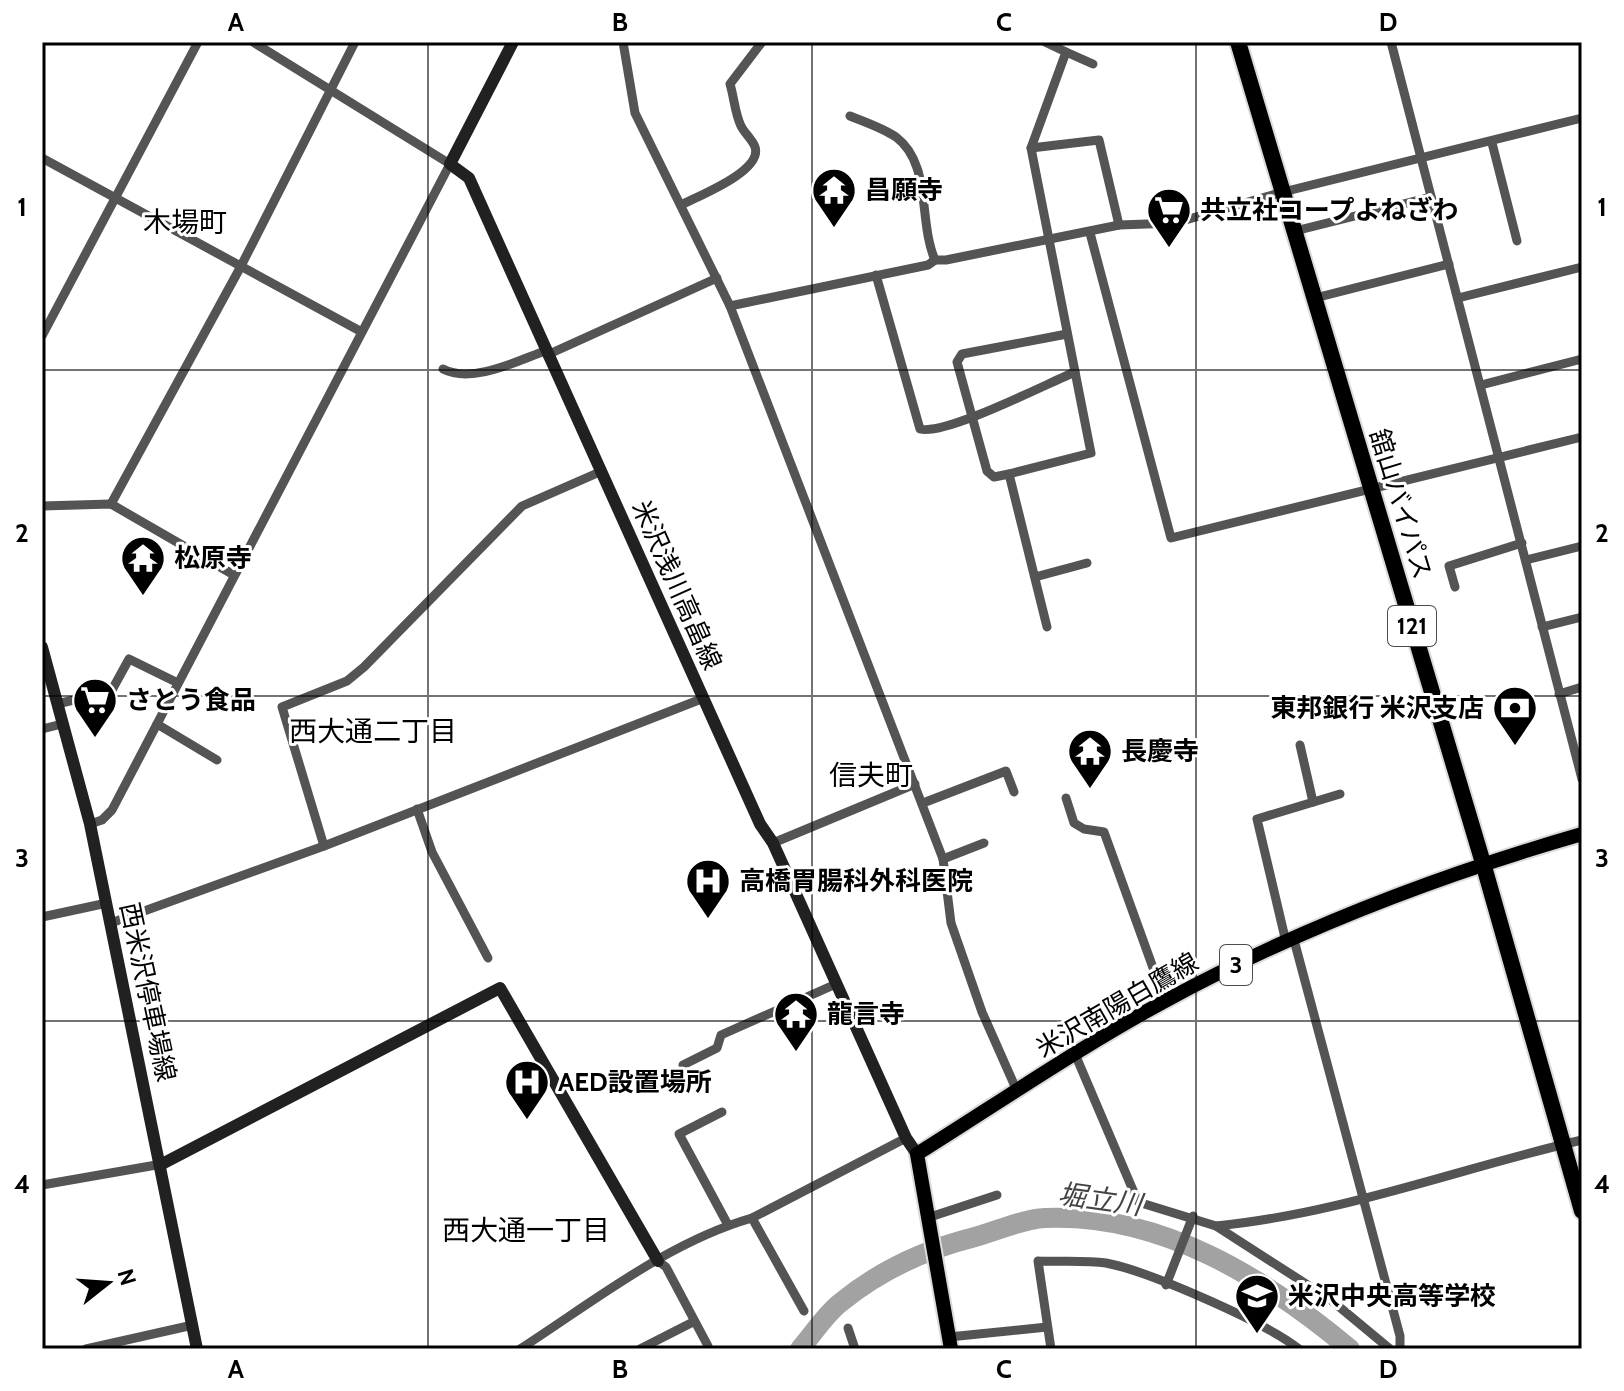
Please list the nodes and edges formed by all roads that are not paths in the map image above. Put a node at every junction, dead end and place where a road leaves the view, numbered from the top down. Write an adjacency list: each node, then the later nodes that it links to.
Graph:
1 (198, 42): 21 (street)
2 (253, 42): 12 (street)
3 (355, 42): 12 (street)
4 (513, 42): 19 (main road)
5 (623, 42): 23 (street)
6 (762, 42): 23 (street)
7 (1045, 42): 10 (street)
8 (1238, 42): 20 (highway, 舘山バイパス / 121)
9 (1391, 42): 18 (street)
10 (1066, 52): 11 (street); 16 (street)
11 (1093, 64)
12 (331, 88): 19 (street); 32 (street)
13 (850, 116): 29 (street)
14 (1582, 118): 15 (street)
15 (1492, 143): 18 (street); 28 (street)
16 (1031, 148): 24 (street); 27 (street)
17 (42, 158): 21 (street)
18 (1420, 160): 20 (street); 22 (street)
19 (450, 164): 38 (street); 41 (main road, 米沢浅川高畠線)
20 (1283, 192): 24 (street); 25 (highway, 舘山バイパス / 121)
21 (114, 196): 32 (street); 40 (street)
22 (1431, 197): 25 (street); 30 (street)
23 (681, 205): 34 (street)
24 (1119, 225): 26 (street)
25 (1295, 231): 35 (highway, 舘山バイパス / 121)
26 (1090, 233): 27 (street); 51 (street)
27 (1049, 240): 29 (street); 39 (street)
28 (1517, 241)
29 (935, 260): 33 (street)
30 (1449, 264): 35 (street); 36 (street)
31 (1582, 267): 36 (street)
32 (240, 268): 38 (street); 52 (street)
33 (876, 275): 37 (street); 46 (street)
34 (717, 278): 37 (street); 41 (street)
35 (1315, 298): 51 (highway, 舘山バイパス / 121)
36 (1458, 298): 45 (street)
37 (730, 306): 76 (street)
38 (360, 331): 58 (street)
39 (1067, 334): 44 (street); 46 (street)
40 (42, 336)
41 (546, 353): 43 (street); 49 (main road, 米沢浅川高畠線)
42 (1582, 359): 45 (street)
43 (443, 369)
44 (1075, 372): 46 (street); 50 (street)
45 (1481, 385): 48 (street)
46 (970, 418): 50 (street)
47 (1582, 437): 48 (street)
48 (1497, 458): 51 (street); 54 (street)
49 (602, 471): 68 (main road, 米沢浅川高畠線); 87 (street)
50 (1009, 474): 59 (street)
51 (1371, 492): 89 (highway, 舘山バイパス / 121)
52 (111, 504): 53 (street); 58 (street)
53 (42, 506)
54 (1522, 543): 56 (street); 60 (street)
55 (1582, 546): 56 (street)
56 (1526, 560): 63 (street)
57 (1087, 563): 59 (street)
58 (234, 575): 65 (street)
59 (1035, 577): 62 (street)
60 (1455, 587)
61 (1582, 617): 63 (street)
62 (1047, 627)
63 (1542, 627): 67 (street)
64 (42, 647): 69 (main road, 西米沢停車場線)
65 (178, 683): 69 (street); 71 (street)
66 (1582, 687): 67 (street)
67 (1559, 694): 75 (street)
68 (704, 698): 82 (street); 85 (main road, 米沢浅川高畠線)
69 (57, 704): 70 (main road, 西米沢停車場線)
70 (62, 724): 72 (street); 83 (main road, 西米沢停車場線)
71 (157, 724): 74 (street); 83 (street)
72 (42, 729)
73 (1300, 745): 80 (street)
74 (217, 760)
75 (1582, 779)
76 (915, 784): 81 (street); 85 (street)
77 (1014, 792): 81 (street)
78 (1340, 794): 80 (street)
79 (1066, 798): 96 (street)
80 (1313, 802): 93 (street)
81 (923, 803): 88 (street)
82 (417, 809): 87 (street); 94 (street)
83 (90, 824): 90 (main road, 西米沢停車場線)
84 (1582, 834): 89 (main road, 米沢南陽白鷹線 / 3)
85 (773, 843): 95 (main road, 米沢浅川高畠線)
86 (984, 843): 88 (street)
87 (324, 846): 92 (street)
88 (943, 859): 99 (street)
89 (1483, 863): 93 (main road, 米沢南陽白鷹線 / 3); 103 (highway, 舘山バイパス / 121)
90 (107, 903): 91 (street); 92 (main road, 西米沢停車場線)
91 (42, 917)
92 (111, 923): 105 (main road, 西米沢停車場線)
93 (1290, 941): 96 (main road, 米沢南陽白鷹線 / 3); 108 (street)
94 (488, 958)
95 (836, 984): 98 (street); 101 (main road, 米沢浅川高畠線)
96 (1165, 1001): 97 (main road, 米沢南陽白鷹線 / 3)
97 (1075, 1054): 99 (main road, 米沢南陽白鷹線 / 3); 111 (street)
98 (683, 1065)
99 (1017, 1091): 104 (main road, 米沢南陽白鷹線 / 3)
100 (722, 1112): 113 (street)
101 (906, 1138): 104 (main road, 米沢浅川高畠線); 110 (street)
102 (1582, 1140): 103 (street)
103 (1563, 1144): 108 (street); 109 (highway, 舘山バイパス / 121)
104 (917, 1154): 112 (main road)
105 (162, 1164): 106 (street); 115 (main road); 119 (main road, 西米沢停車場線)
106 (42, 1185)
107 (997, 1195): 112 (street)
108 (1362, 1199): 114 (street); 132 (street)
109 (1582, 1211)
110 (752, 1218): 113 (street); 117 (street)
111 (1192, 1219): 114 (street); 116 (street)
112 (930, 1220): 122 (main road)
113 (728, 1225): 115 (street)
114 (1216, 1226): 131 (street)
115 (658, 1261): 118 (street); 126 (street)
116 (1166, 1285): 120 (street); 130 (street)
117 (804, 1311)
118 (693, 1322): 123 (street); 127 (street)
119 (193, 1325): 124 (street); 125 (main road, 西米沢停車場線)
120 (1047, 1327): 122 (street); 129 (street)
121 (848, 1328): 128 (street)
122 (950, 1343)
123 (708, 1346)
124 (86, 1349)
125 (197, 1349)
126 (520, 1349)
127 (640, 1349)
128 (855, 1349)
129 (1051, 1349)
130 (1299, 1349)
131 (1390, 1349)
132 (1400, 1349)

